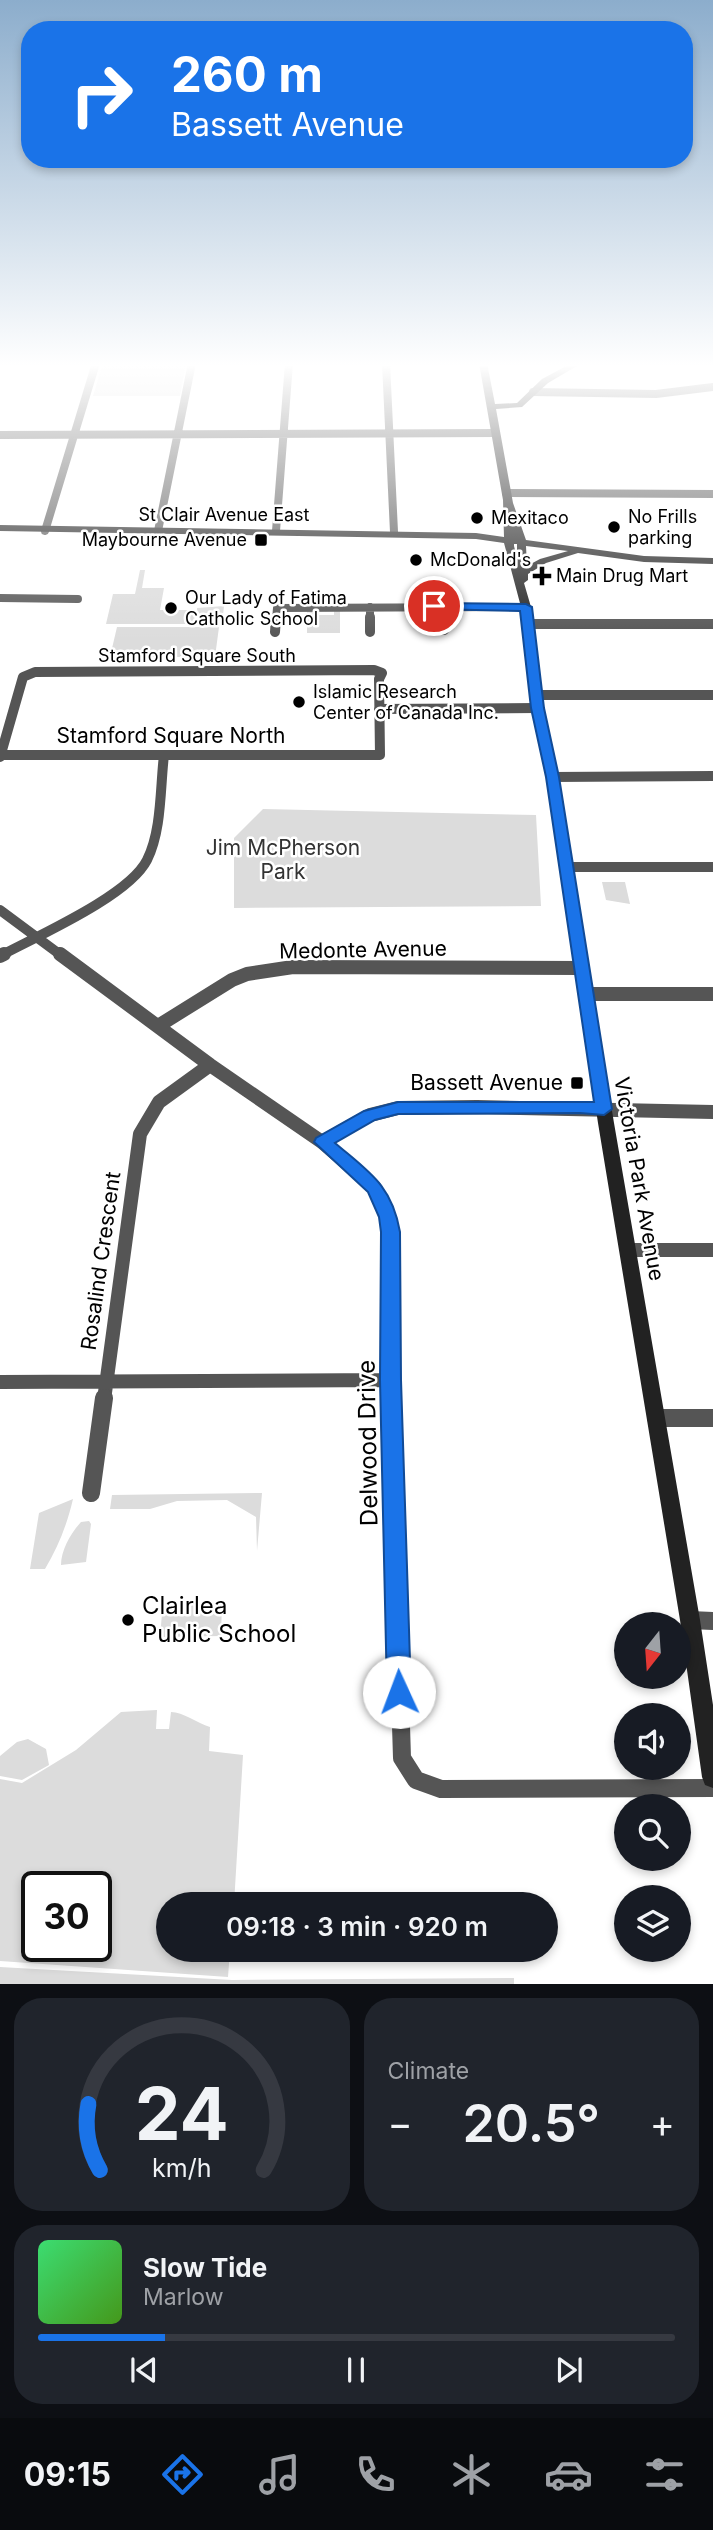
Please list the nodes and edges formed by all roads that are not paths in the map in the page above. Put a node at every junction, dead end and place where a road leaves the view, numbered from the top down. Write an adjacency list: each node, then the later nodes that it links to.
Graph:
1 (67, 456): 9 (street)
2 (174, 456): 10 (street)
3 (283, 456): 11 (street)
4 (390, 456): 12 (street)
5 (500, 456): 7 (main road, Victoria Park Avenue)
6 (713, 494): 7 (street)
7 (507, 497): 14 (main road, Victoria Park Avenue); 15 (main road, Victoria Park Avenue)
8 (0, 528): 9 (main road, St Clair Avenue East)
9 (40, 531): 10 (main road, St Clair Avenue East); 13 (main road, St Clair Avenue East)
10 (158, 531): 11 (main road, St Clair Avenue East)
11 (276, 531): 12 (main road, St Clair Avenue East)
12 (394, 532): 14 (main road, St Clair Avenue East)
13 (0, 536)
14 (508, 536): 15 (main road, St Clair Avenue East); 20 (main road, Victoria Park Avenue)
15 (521, 538): 16 (main road, St Clair Avenue East); 17 (main road, St Clair Avenue East); 19 (main road, Victoria Park Avenue)
16 (582, 551): 17 (main road, St Clair Avenue East); 19 (main road)
17 (594, 552): 18 (main road, St Clair Avenue East)
18 (713, 561)
19 (523, 573): 20 (main road, Victoria Park Avenue)
20 (522, 589): 25 (main road, Victoria Park Avenue)
21 (0, 598): 22 (street)
22 (78, 599)
23 (441, 606): 24 (street); 25 (street); 28 (street)
24 (370, 607): 29 (street); 30 (street)
25 (526, 607): 26 (main road, Victoria Park Avenue)
26 (527, 624): 27 (street); 32 (main road, Victoria Park Avenue)
27 (713, 624)
28 (444, 630)
29 (275, 632)
30 (370, 632)
31 (713, 695): 32 (street)
32 (537, 701): 33 (street); 39 (main road, Victoria Park Avenue)
33 (379, 709): 35 (street, Stamford Square South); 36 (street, Stamford Square North)
34 (0, 711): 35 (street)
35 (13, 711): 37 (street)
36 (164, 755): 37 (street, Stamford Square North); 43 (street)
37 (0, 756)
38 (713, 776): 39 (street)
39 (552, 777): 40 (main road, Victoria Park Avenue)
40 (565, 867): 41 (street); 45 (main road, Victoria Park Avenue)
41 (713, 867)
42 (0, 910): 43 (street, Delwood Drive)
43 (35, 936): 44 (street); 48 (street, Delwood Drive)
44 (0, 956)
45 (583, 968): 46 (main road, Victoria Park Avenue); 48 (street, Medonte Avenue)
46 (587, 994): 47 (street); 50 (main road, Victoria Park Avenue)
47 (713, 994)
48 (158, 1026): 49 (street, Delwood Drive)
49 (210, 1065): 52 (street, Delwood Drive); 57 (street, Rosalind Crescent)
50 (604, 1109): 51 (street); 52 (street); 53 (main road, Victoria Park Avenue)
51 (713, 1112)
52 (323, 1142): 55 (street, Delwood Drive)
53 (628, 1250): 54 (street); 58 (main road, Victoria Park Avenue)
54 (713, 1250)
55 (390, 1380): 57 (street); 66 (street, Delwood Drive)
56 (0, 1382): 57 (street)
57 (106, 1382): 60 (street, Rosalind Crescent)
58 (656, 1418): 59 (street); 61 (main road, Victoria Park Avenue)
59 (713, 1418)
60 (91, 1493)
61 (689, 1612)
62 (691, 1620): 63 (street)
63 (713, 1621)
64 (691, 1627): 65 (main road, Victoria Park Avenue)
65 (713, 1777)
66 (713, 1788)

